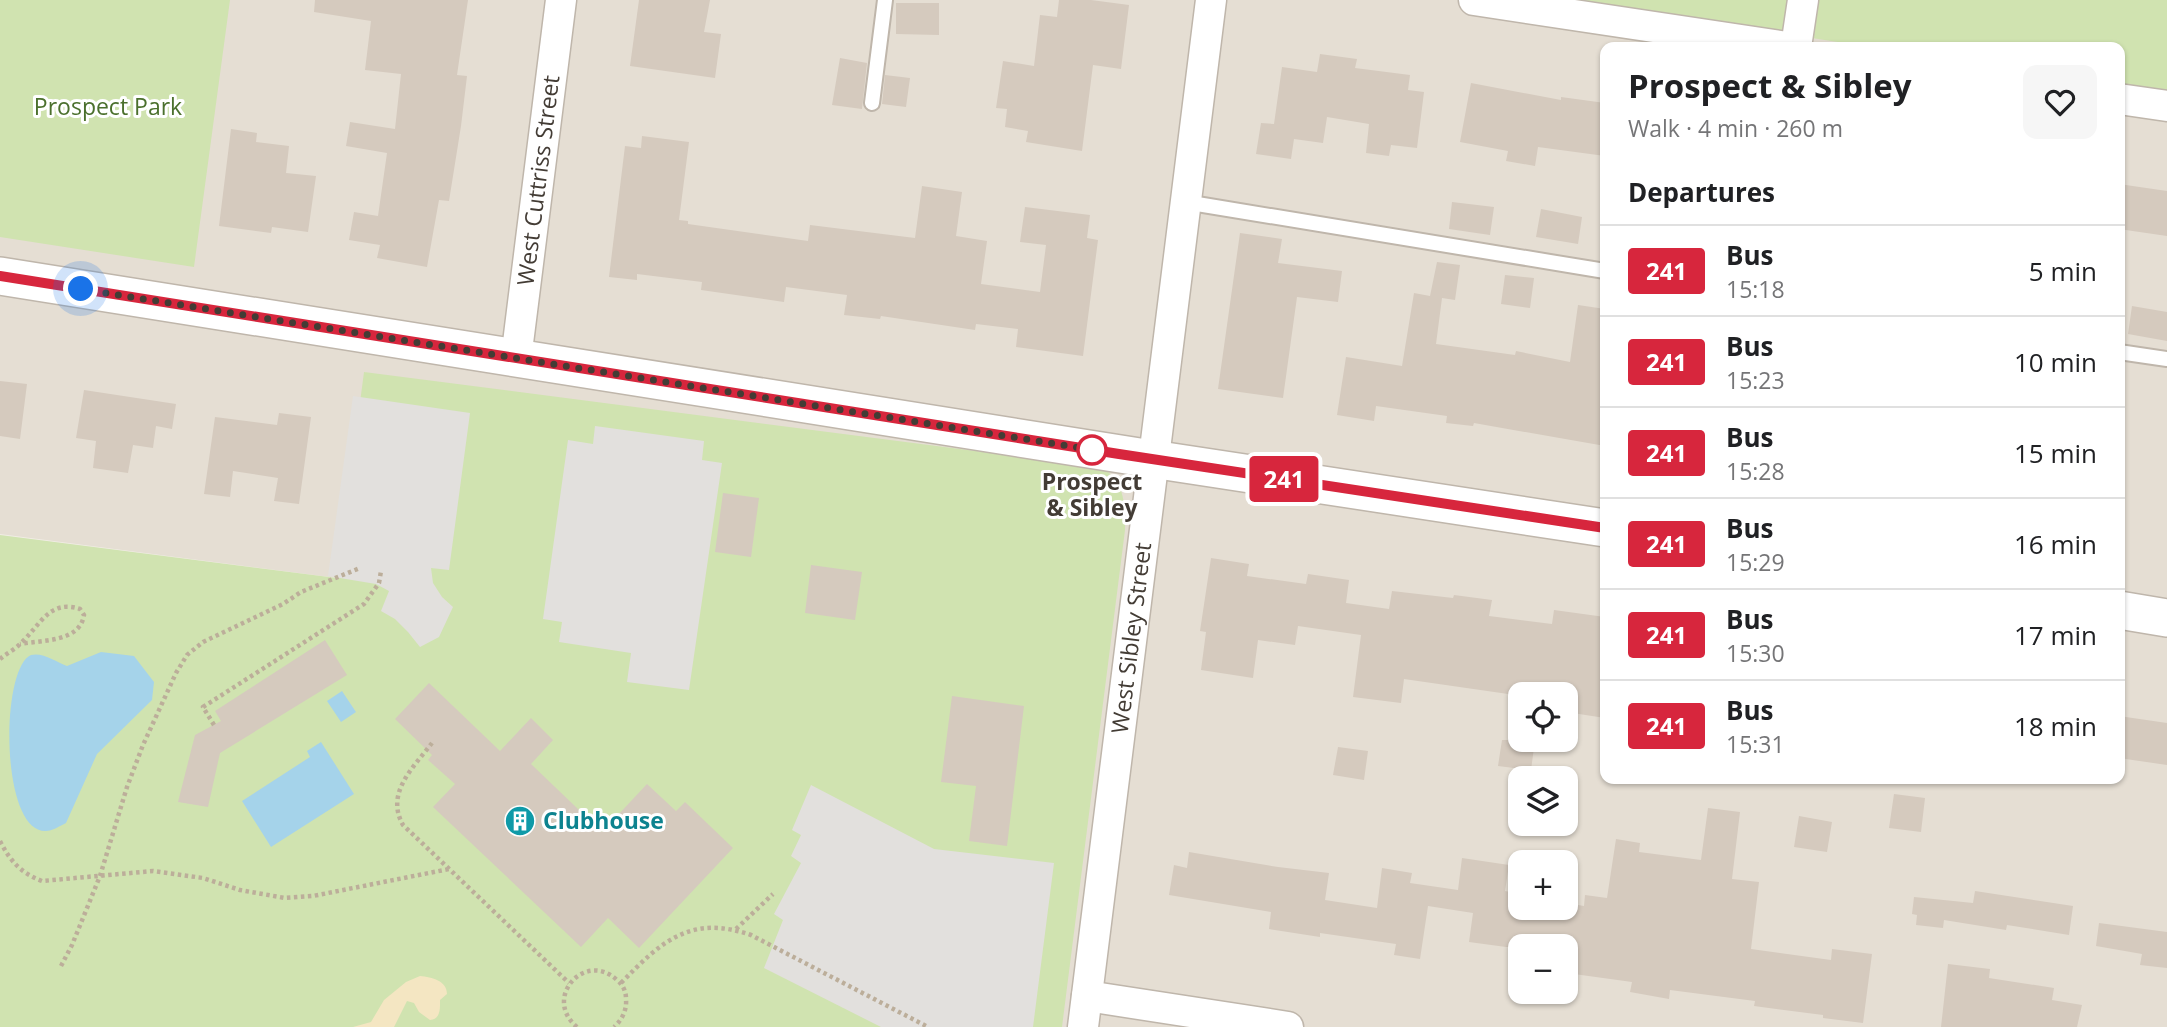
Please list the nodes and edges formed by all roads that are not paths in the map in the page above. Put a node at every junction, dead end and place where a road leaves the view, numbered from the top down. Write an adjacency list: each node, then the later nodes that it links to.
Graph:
1 (561, 0): 15 (street, West Cuttriss Street)
2 (885, 0): 9 (lane)
3 (1211, 0): 11 (street, West Sibley Street)
4 (1474, 0): 6 (street)
5 (1803, 0): 7 (street)
6 (1754, 42)
7 (1797, 42)
8 (2125, 100): 10 (street)
9 (872, 103)
10 (2167, 106)
11 (1185, 202): 12 (lane); 17 (street, West Sibley Street)
12 (1600, 270)
13 (0, 276): 15 (street)
14 (2125, 353): 16 (lane)
15 (516, 359): 17 (street)
16 (2167, 359)
17 (1152, 459): 18 (street); 21 (street, West Sibley Street)
18 (1600, 527)
19 (2125, 611): 20 (street)
20 (2167, 618)
21 (1087, 996): 22 (street, West Sibley Street); 23 (street)
22 (1083, 1027)
23 (1288, 1027)

